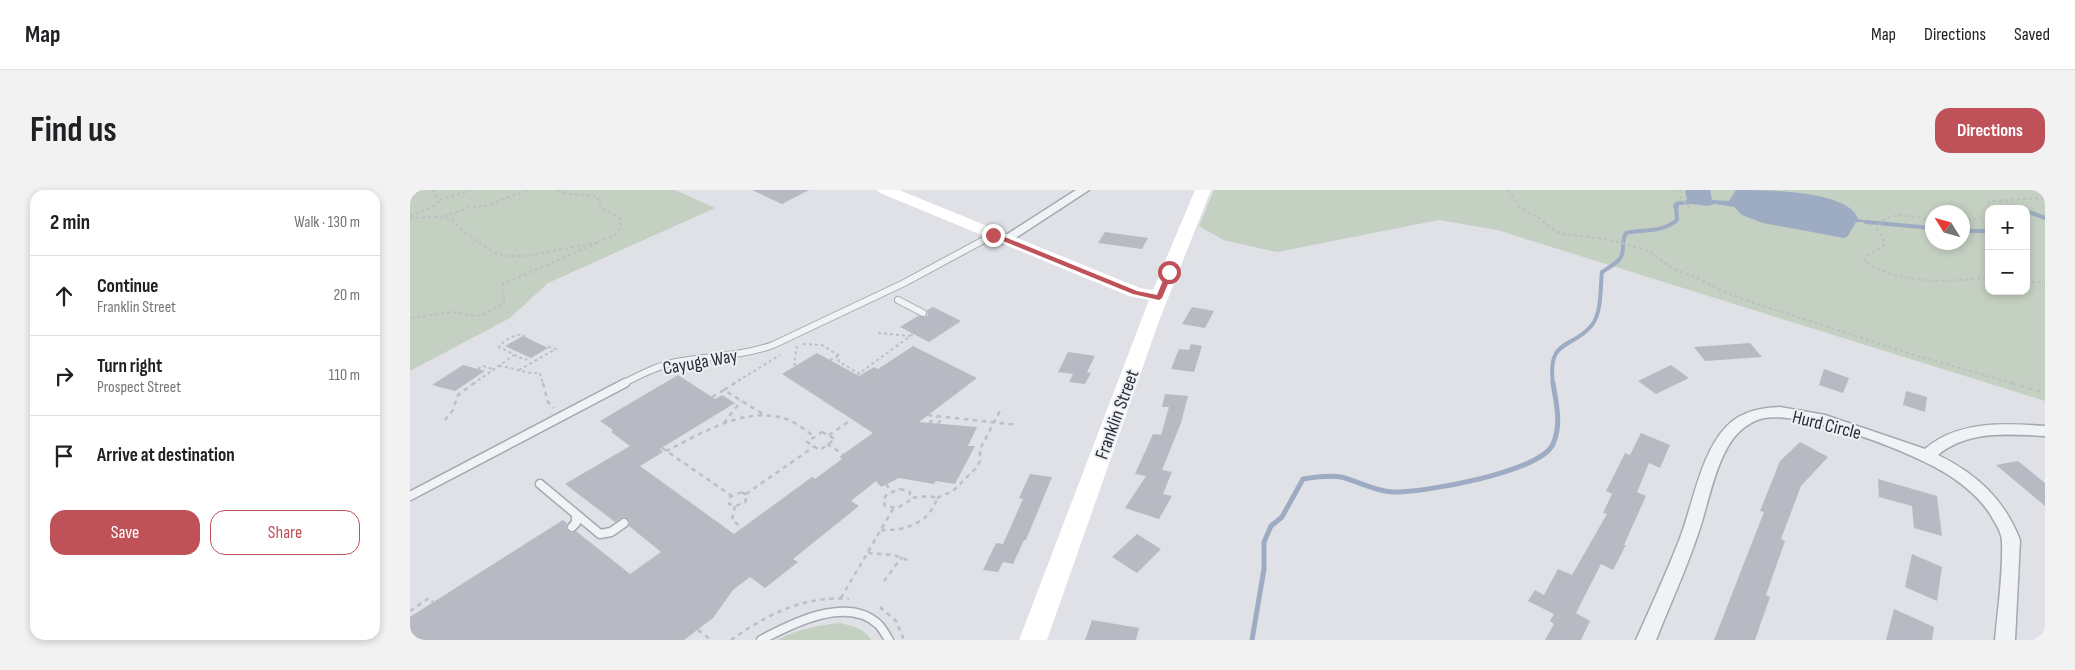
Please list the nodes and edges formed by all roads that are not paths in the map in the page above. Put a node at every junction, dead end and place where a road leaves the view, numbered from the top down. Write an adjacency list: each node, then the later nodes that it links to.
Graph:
1 (885, 190): 4 (street)
2 (1084, 190): 4 (street)
3 (1203, 190): 5 (street, Franklin Street)
4 (999, 238): 5 (street); 11 (lane, Cayuga Way)
5 (1159, 298): 17 (street, Franklin Street)
6 (898, 300): 7 (lane)
7 (923, 313)
8 (2045, 431): 9 (street)
9 (1927, 456): 18 (street, Hurd Circle); 19 (street, Hurd Circle)
10 (540, 484): 12 (lane)
11 (410, 496)
12 (576, 515): 13 (lane); 14 (lane)
13 (624, 523)
14 (572, 527)
15 (761, 640): 16 (lane)
16 (889, 640)
17 (1034, 640)
18 (1646, 640)
19 (2005, 640)

